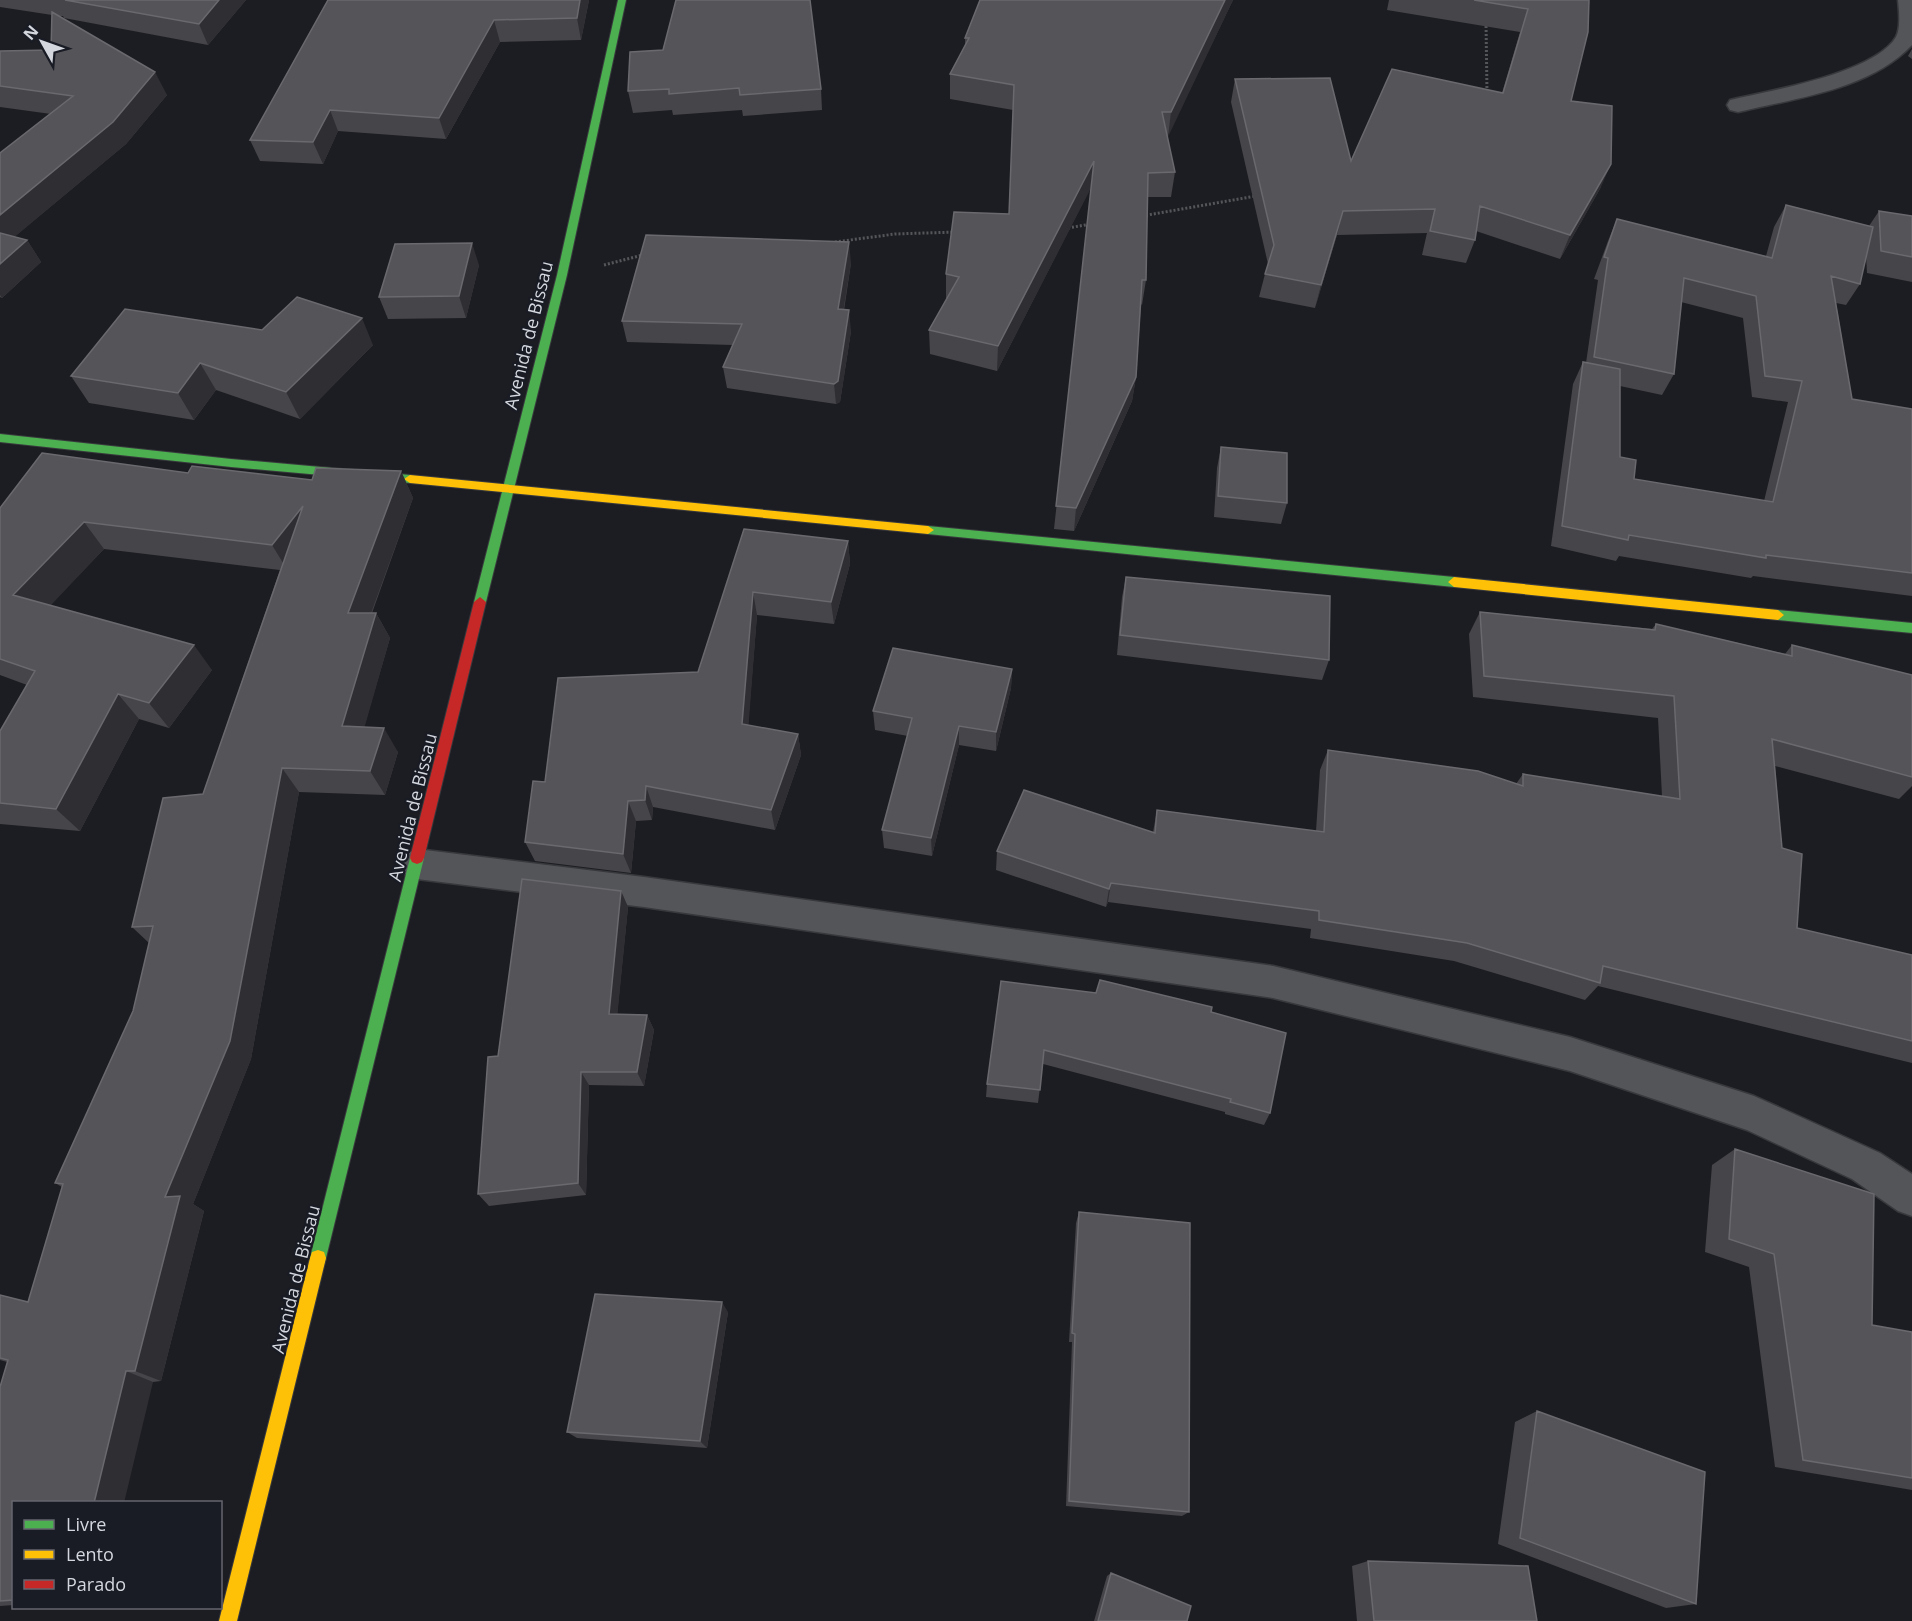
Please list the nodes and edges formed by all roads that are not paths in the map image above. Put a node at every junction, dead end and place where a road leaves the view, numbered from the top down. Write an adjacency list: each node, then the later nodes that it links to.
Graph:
1 (622, 0): 5 (street, Avenida de Bissau)
2 (1909, 0): 3 (street)
3 (1738, 105)
4 (0, 438): 5 (street)
5 (508, 488): 6 (street); 7 (street, Avenida de Bissau)
6 (1912, 628)
7 (417, 864): 8 (street); 9 (street, Avenida de Bissau)
8 (1912, 1197)
9 (228, 1621)

